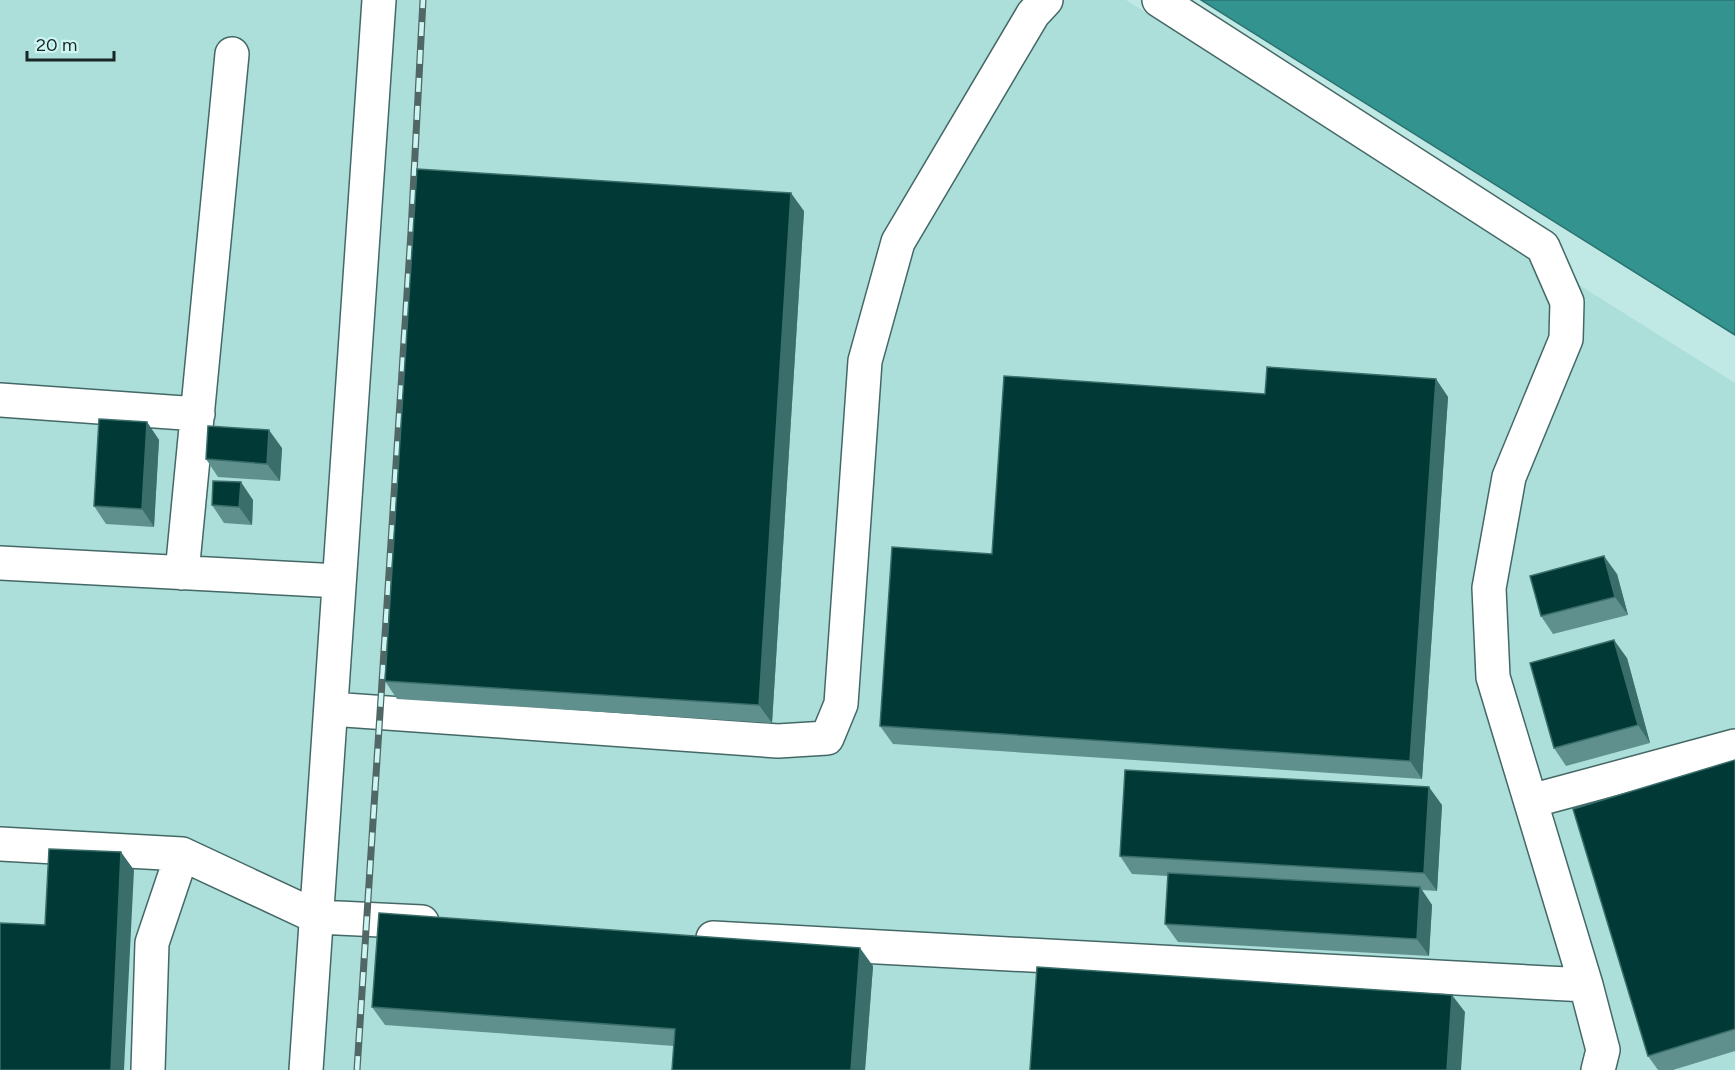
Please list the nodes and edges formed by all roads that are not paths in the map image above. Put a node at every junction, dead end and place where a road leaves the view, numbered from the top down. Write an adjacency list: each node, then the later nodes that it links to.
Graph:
1 (378, 0): 9 (lane)
2 (1046, 0): 10 (lane)
3 (1159, 0): 12 (lane)
4 (232, 54): 6 (lane)
5 (0, 400): 6 (lane)
6 (198, 414): 8 (lane)
7 (0, 563): 8 (lane)
8 (182, 573): 9 (lane)
9 (339, 581): 10 (lane)
10 (331, 709): 15 (lane)
11 (1735, 746): 12 (lane)
12 (1531, 801): 18 (lane)
13 (0, 844): 14 (lane)
14 (182, 854): 15 (lane); 19 (lane)
15 (317, 916): 16 (lane); 20 (lane)
16 (450, 924)
17 (689, 937): 18 (lane)
18 (1586, 985): 21 (lane)
19 (148, 1070)
20 (306, 1070)
21 (1598, 1070)

